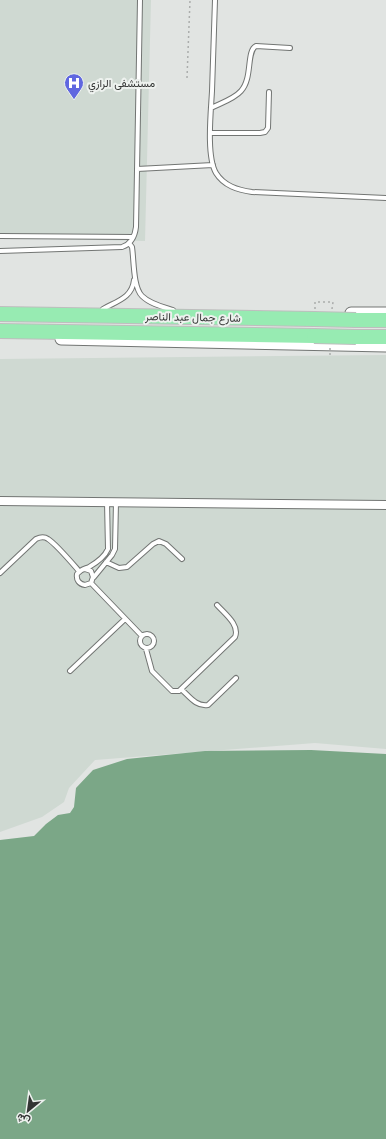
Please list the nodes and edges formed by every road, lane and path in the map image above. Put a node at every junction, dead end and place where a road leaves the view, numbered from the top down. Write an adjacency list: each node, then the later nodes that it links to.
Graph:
1 (140, 0): 10 (lane)
2 (190, 0): 5 (path)
3 (215, 0): 7 (lane)
4 (290, 48): 7 (lane)
5 (187, 78)
6 (269, 92): 8 (lane)
7 (211, 108): 8 (lane)
8 (210, 133): 9 (lane)
9 (213, 165): 10 (lane); 11 (lane)
10 (137, 169): 13 (lane)
11 (386, 198)
12 (0, 236): 13 (lane)
13 (134, 237): 14 (lane)
14 (129, 243): 15 (lane); 16 (lane)
15 (0, 251)
16 (135, 275): 20 (lane); 21 (lane)
17 (316, 302): 18 (path)
18 (333, 302)
19 (0, 308): 20 (main road)
20 (103, 309): 21 (main road)
21 (173, 310): 22 (main road)
22 (386, 313)
23 (0, 314): 24 (highway, شارع جمال عبد الناصر, bridge)
24 (386, 320)
25 (0, 331): 27 (highway, شارع جمال عبد الناصر, bridge)
26 (0, 338): 28 (main road)
27 (386, 338)
28 (386, 346)
29 (0, 501): 30 (street)
30 (107, 502): 31 (street); 35 (lane)
31 (116, 502): 32 (street); 34 (lane)
32 (386, 505)
33 (182, 559): 34 (lane)
34 (106, 562): 38 (lane)
35 (85, 569): 36 (lane); 38 (lane)
36 (79, 571): 37 (lane); 39 (lane)
37 (0, 573)
38 (93, 577): 39 (lane)
39 (91, 583): 41 (lane)
40 (217, 605): 46 (lane)
41 (125, 619): 42 (lane); 44 (lane)
42 (142, 636): 43 (lane); 43 (lane)
43 (146, 649): 46 (lane)
44 (70, 671)
45 (236, 678): 46 (lane)
46 (181, 689)

